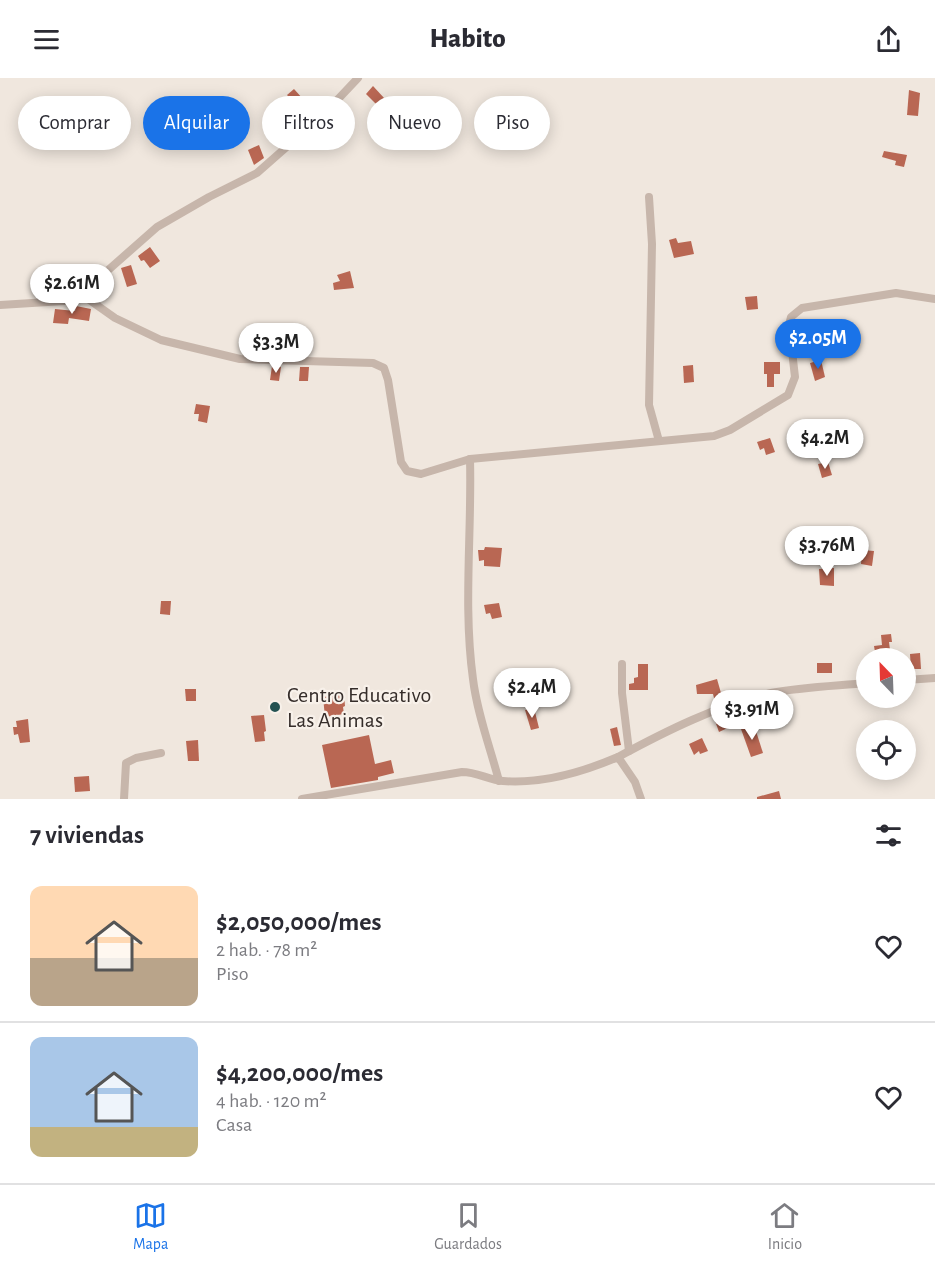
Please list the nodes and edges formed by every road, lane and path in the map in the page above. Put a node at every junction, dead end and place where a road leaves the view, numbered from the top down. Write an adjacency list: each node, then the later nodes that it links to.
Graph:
1 (358, 78): 3 (street)
2 (649, 196): 6 (street)
3 (81, 294): 5 (street); 7 (street)
4 (935, 299): 6 (street)
5 (0, 305)
6 (659, 441): 7 (street)
7 (470, 459): 15 (street)
8 (622, 664): 12 (street)
9 (935, 678): 10 (street)
10 (916, 679)
11 (856, 684): 12 (street)
12 (629, 751): 14 (street)
13 (161, 753): 17 (street)
14 (618, 757): 15 (street); 19 (street)
15 (499, 781): 16 (street)
16 (334, 797): 18 (street)
17 (124, 799)
18 (302, 799)
19 (641, 799)

